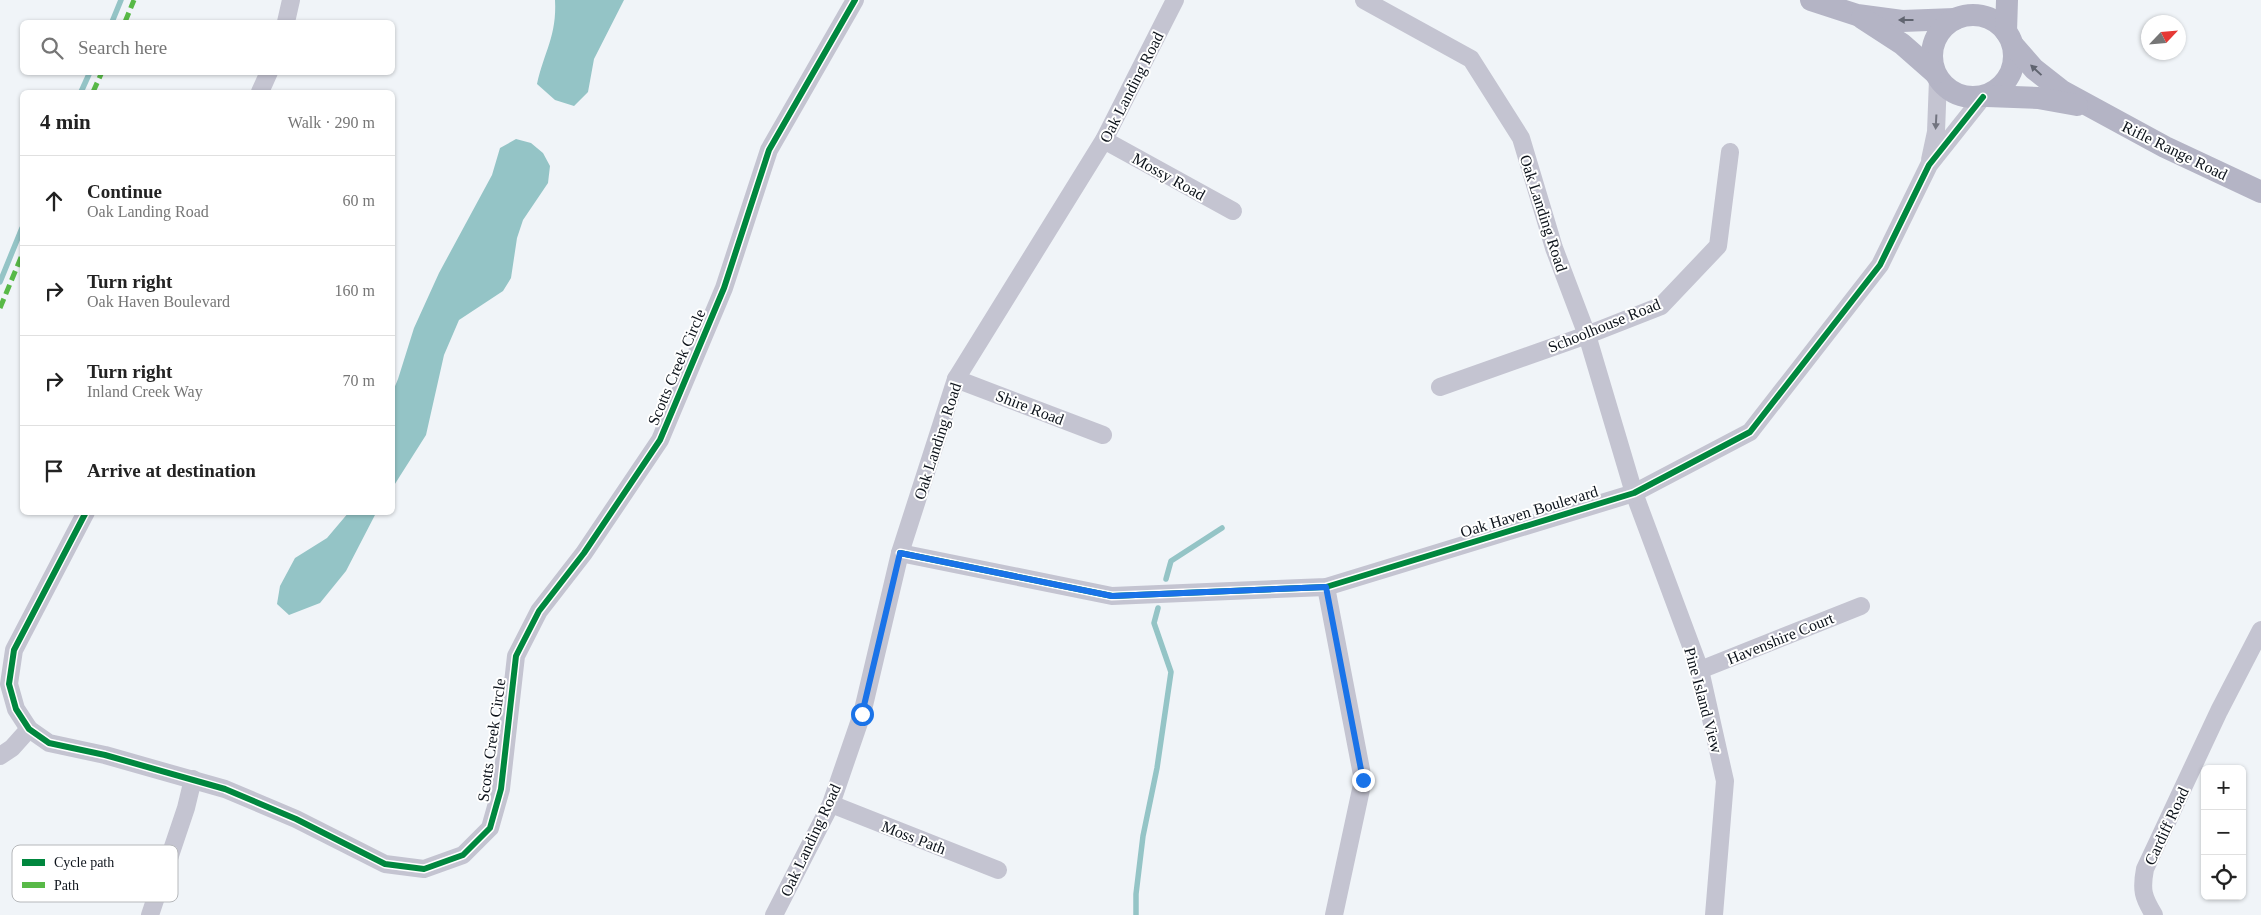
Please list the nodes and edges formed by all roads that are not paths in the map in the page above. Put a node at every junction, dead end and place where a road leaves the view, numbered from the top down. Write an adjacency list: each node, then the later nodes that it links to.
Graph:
1 (291, 0): 10 (street)
2 (855, 0): 36 (street, Scotts Creek Circle)
3 (1175, 0): 17 (street, Oak Landing Road)
4 (1364, 0): 22 (street, Oak Landing Road)
5 (1811, 0): 8 (main road)
6 (1978, 0): 9 (main road)
7 (2007, 0): 11 (main road)
8 (1857, 15): 9 (main road, one-way to 8); 13 (main road)
9 (1958, 18): 11 (main road); 13 (main road)
10 (286, 20)
11 (2009, 38): 15 (main road); 16 (main road, Rifle Range Road, one-way to 11)
12 (268, 75): 14 (street)
13 (1936, 76): 15 (main road); 19 (street, Oak Haven Boulevard, one-way to 19)
14 (261, 90)
15 (1985, 96): 16 (main road, Rifle Range Road); 19 (street, Oak Haven Boulevard)
16 (2090, 107): 20 (main road, Rifle Range Road)
17 (1104, 140): 21 (street, Mossy Road); 23 (street, Oak Landing Road)
18 (1730, 152): 22 (street, Schoolhouse Road)
19 (1929, 165): 26 (street, Oak Haven Boulevard)
20 (2261, 192)
21 (1233, 211)
22 (1586, 335): 24 (street, Schoolhouse Road); 26 (street, Oak Landing Road)
23 (956, 379): 25 (street, Shire Road); 28 (street, Oak Landing Road)
24 (1440, 387)
25 (1103, 435)
26 (1634, 493): 29 (street, Oak Haven Boulevard); 32 (street, Pine Island View)
27 (84, 515): 33 (street, Scotts Creek Circle)
28 (900, 553): 29 (street, Oak Haven Boulevard); 37 (street, Oak Landing Road)
29 (1326, 587): 43 (street)
30 (1861, 606): 32 (street, Havenshire Court)
31 (2261, 630): 45 (street, Cardiff Road)
32 (1700, 670): 44 (street, Pine Island View)
33 (4, 684): 34 (street, Scotts Creek Circle)
34 (29, 729): 35 (street); 36 (street, Scotts Creek Circle)
35 (0, 756)
36 (193, 779): 38 (street)
37 (831, 804): 39 (street, Moss Path); 42 (street, Oak Landing Road)
38 (174, 845)
39 (998, 870)
40 (154, 902): 41 (street)
41 (150, 915)
42 (774, 915)
43 (1334, 915)
44 (1714, 915)
45 (2154, 915)

